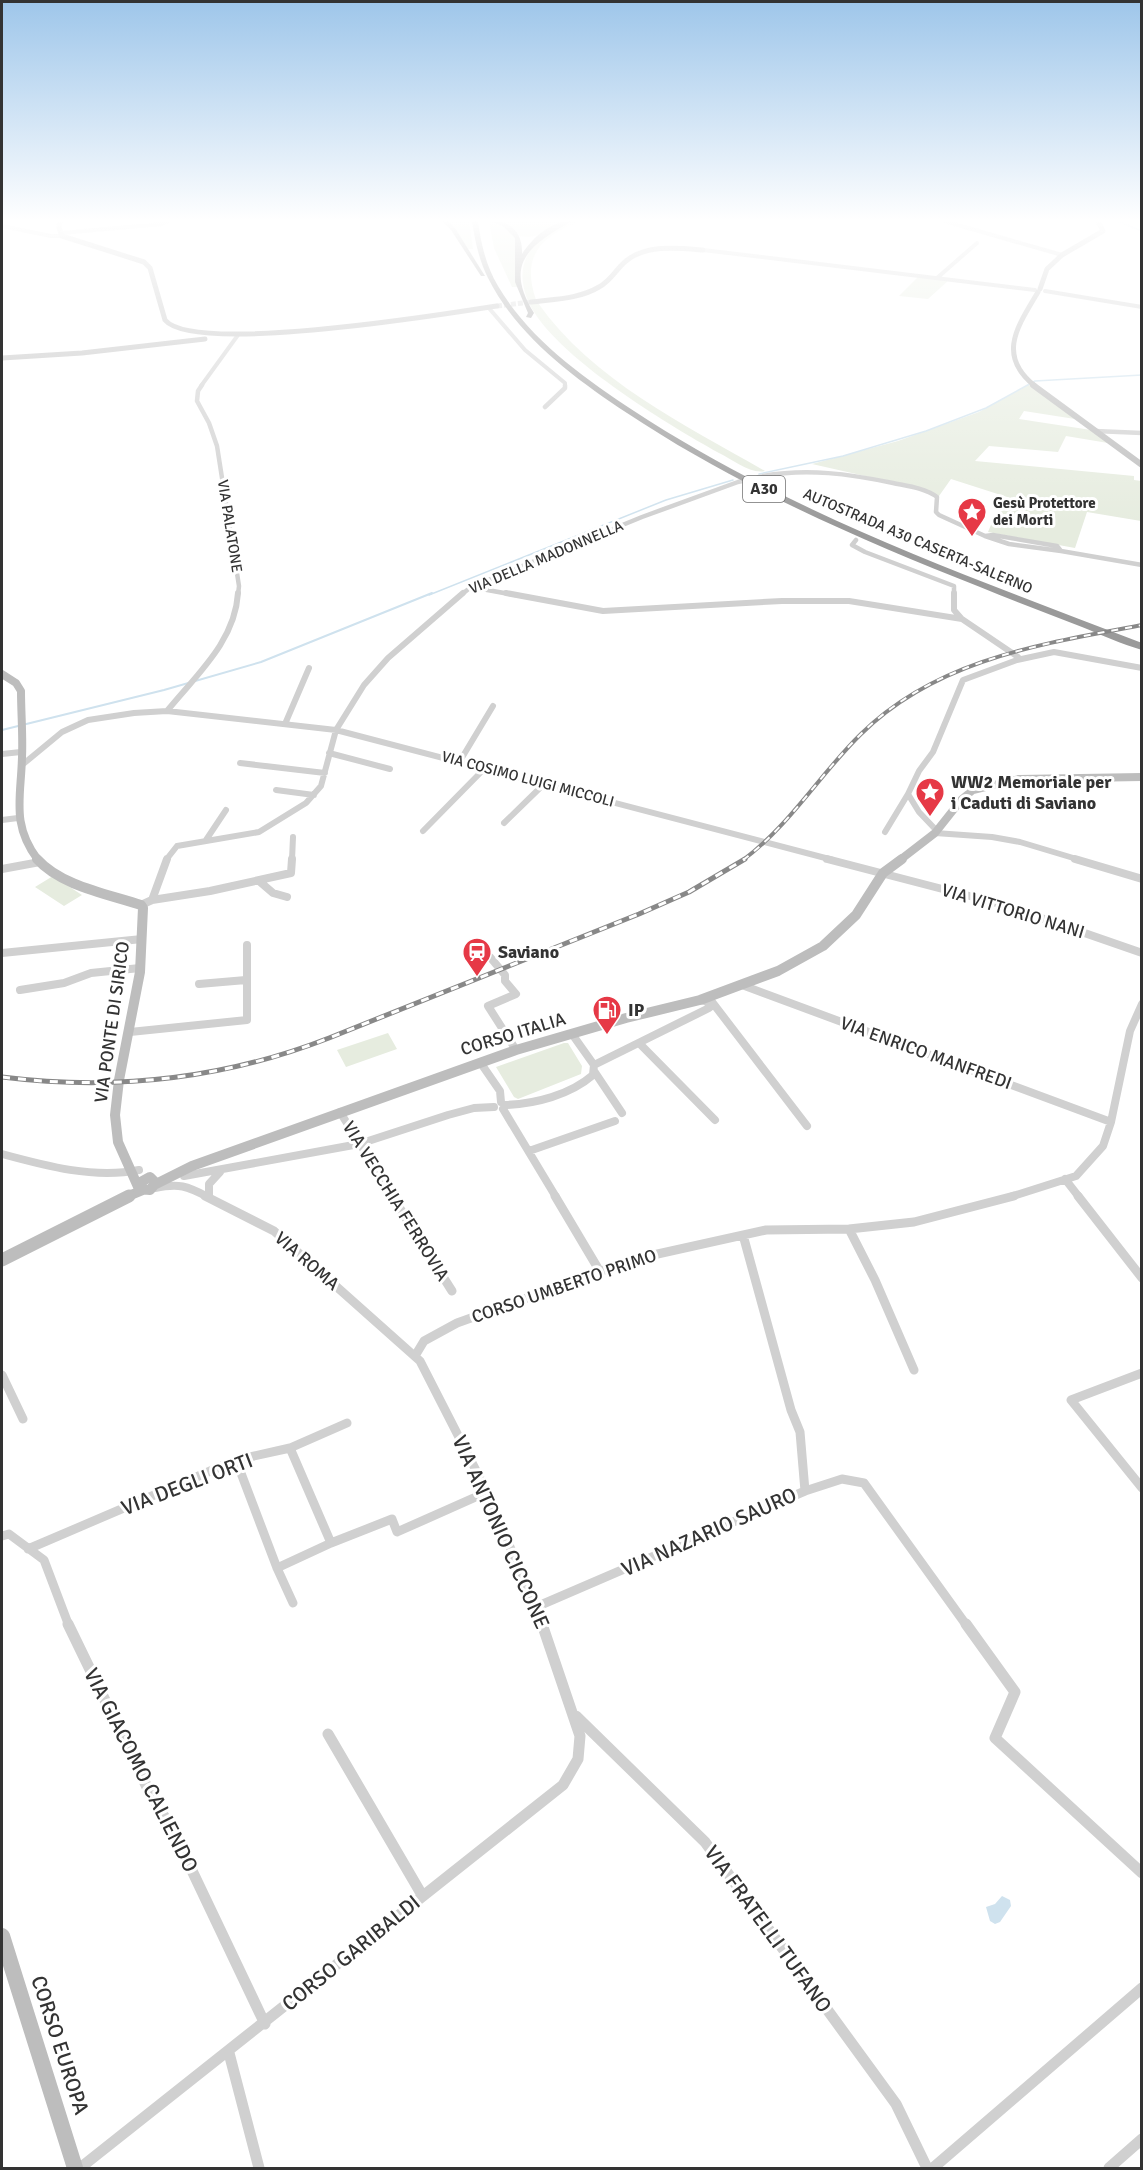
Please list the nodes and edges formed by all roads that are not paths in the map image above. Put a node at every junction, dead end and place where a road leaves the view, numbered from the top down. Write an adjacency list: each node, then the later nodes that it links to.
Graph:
1 (168, 322): 7 (street)
2 (370, 322): 10 (street)
3 (501, 322): 13 (street)
4 (522, 322): 24 (highway, AUTOSTRADA A30 CASERTA-SALERNO / A30)
5 (533, 322): 23 (highway, AUTOSTRADA A30 CASERTA-SALERNO / A30)
6 (1022, 322): 14 (street)
7 (190, 332): 8 (street); 11 (street)
8 (198, 334): 9 (street); 11 (street)
9 (205, 334): 10 (street); 11 (street)
10 (238, 335): 11 (street); 30 (street, VIA PALATONE)
11 (179, 340): 12 (street)
12 (2, 358)
13 (545, 407)
14 (1095, 431): 15 (street); 16 (street)
15 (1142, 433)
16 (1142, 465)
17 (763, 476): 20 (street)
18 (738, 482): 21 (street, VIA DELLA MADONNELLA)
19 (856, 540): 22 (street)
20 (1142, 565)
21 (471, 587): 22 (street); 32 (street, VIA DELLA MADONNELLA)
22 (962, 620): 25 (street)
23 (1142, 640)
24 (1142, 647)
25 (1017, 660): 27 (street); 45 (street)
26 (309, 668): 31 (street)
27 (1142, 668)
28 (2, 674): 33 (street)
29 (494, 706): 36 (street)
30 (167, 711): 31 (street, VIA COSIMO LUIGI MICCOLI); 38 (street, VIA COSIMO LUIGI MICCOLI)
31 (285, 724): 32 (street, VIA COSIMO LUIGI MICCOLI)
32 (336, 730): 34 (street, VIA DELLA MADONNELLA); 36 (street, VIA COSIMO LUIGI MICCOLI)
33 (21, 752): 35 (street); 38 (street)
34 (330, 753): 40 (street); 41 (street, VIA DELLA MADONNELLA)
35 (2, 754)
36 (460, 760): 39 (street, VIA COSIMO LUIGI MICCOLI)
37 (240, 763): 41 (street)
38 (22, 765): 48 (street)
39 (486, 767): 43 (street, VIA COSIMO LUIGI MICCOLI); 51 (street)
40 (390, 769)
41 (325, 773): 46 (street, VIA DELLA MADONNELLA)
42 (1142, 777): 53 (street, CORSO ITALIA)
43 (545, 783): 50 (street); 58 (street, VIA COSIMO LUIGI MICCOLI)
44 (276, 790): 46 (street)
45 (908, 794): 52 (street); 53 (street)
46 (314, 795): 55 (street)
47 (226, 810): 55 (street)
48 (18, 818): 49 (street); 56 (street)
49 (2, 820)
50 (504, 823)
51 (423, 831)
52 (885, 832)
53 (936, 832): 58 (street, CORSO ITALIA); 59 (street)
54 (293, 837): 60 (street)
55 (207, 840): 62 (street)
56 (40, 862): 57 (street); 63 (street)
57 (2, 868)
58 (883, 873): 67 (street, VIA VITTORIO NANI); 72 (street, CORSO ITALIA)
59 (1142, 879)
60 (259, 881): 61 (street); 62 (street)
61 (287, 897)
62 (152, 900): 63 (street)
63 (141, 905): 64 (street, VIA PONTE DI SIRICO)
64 (142, 939): 66 (street); 69 (street, VIA PONTE DI SIRICO)
65 (247, 945): 70 (street)
66 (2, 953)
67 (1142, 953)
68 (490, 957): 79 (street)
69 (140, 968): 73 (street); 76 (street, VIA PONTE DI SIRICO)
70 (246, 980): 71 (street); 76 (street)
71 (199, 984)
72 (742, 985): 74 (street, CORSO ITALIA); 87 (street, VIA ENRICO MANFREDI)
73 (20, 990)
74 (704, 999): 77 (street, CORSO ITALIA); 78 (street); 88 (street)
75 (1142, 1005): 87 (street)
76 (130, 1032): 95 (street, VIA PONTE DI SIRICO)
77 (573, 1034): 79 (street, CORSO ITALIA); 81 (street)
78 (639, 1042): 81 (street); 85 (street)
79 (516, 1050): 80 (street, CORSO ITALIA)
80 (480, 1062): 82 (street); 83 (street, CORSO ITALIA)
81 (594, 1068): 82 (street); 84 (street)
82 (501, 1106): 89 (street); 90 (street)
83 (340, 1112): 89 (street, VIA VECCHIA FERROVIA); 93 (street, CORSO ITALIA)
84 (622, 1113)
85 (715, 1120)
86 (615, 1121): 90 (street)
87 (1111, 1122): 94 (street, CORSO UMBERTO PRIMO)
88 (807, 1126)
89 (359, 1144): 92 (street); 104 (street, VIA VECCHIA FERROVIA)
90 (529, 1151): 102 (street)
91 (2, 1154): 95 (street, VIA ROMA)
92 (224, 1169): 93 (street); 97 (street)
93 (185, 1170): 95 (street, CORSO ITALIA); 96 (street)
94 (1065, 1179): 98 (street, CORSO UMBERTO PRIMO); 101 (street)
95 (143, 1180): 96 (street, VIA ROMA); 100 (street, CORSO ITALIA)
96 (188, 1187): 97 (street, VIA ROMA)
97 (209, 1197): 105 (street, VIA ROMA)
98 (849, 1229): 99 (street, CORSO UMBERTO PRIMO); 106 (street)
99 (743, 1235): 102 (street, CORSO UMBERTO PRIMO); 114 (street, VIA NAZARIO SAURO)
100 (2, 1260)
101 (1137, 1265): 103 (street)
102 (599, 1270): 105 (street, CORSO UMBERTO PRIMO)
103 (1142, 1278)
104 (452, 1291)
105 (415, 1356): 115 (street, VIA ANTONIO CICCONE)
106 (914, 1370)
107 (1142, 1373): 113 (street)
108 (2, 1376): 109 (street)
109 (23, 1419)
110 (346, 1423): 111 (street, VIA DEGLI ORTI)
111 (290, 1448): 112 (street, VIA DEGLI ORTI); 117 (street)
112 (236, 1460): 118 (street, VIA DEGLI ORTI); 119 (street)
113 (1142, 1488)
114 (805, 1491): 121 (street, VIA NAZARIO SAURO); 124 (street)
115 (487, 1492): 117 (street); 121 (street, VIA ANTONIO CICCONE)
116 (2, 1536): 118 (street, VIA GIACOMO CALIENDO)
117 (331, 1543): 119 (street)
118 (28, 1549): 128 (street, VIA GIACOMO CALIENDO)
119 (277, 1568): 120 (street)
120 (293, 1603)
121 (536, 1607): 122 (street, VIA ANTONIO CICCONE)
122 (575, 1715): 125 (street, CORSO GARIBALDI); 134 (street, VIA FRATELLI TUFANO)
123 (328, 1734): 125 (street)
124 (1142, 1873)
125 (422, 1895): 128 (street, CORSO GARIBALDI)
126 (2, 1936): 131 (street, CORSO EUROPA)
127 (1142, 1988): 135 (street)
128 (265, 2024): 129 (street, CORSO GARIBALDI)
129 (229, 2053): 132 (street, CORSO GARIBALDI); 133 (street)
130 (1142, 2139): 136 (street)
131 (75, 2169)
132 (80, 2169)
133 (259, 2169)
134 (927, 2169)
135 (933, 2169)
136 (1109, 2169)

